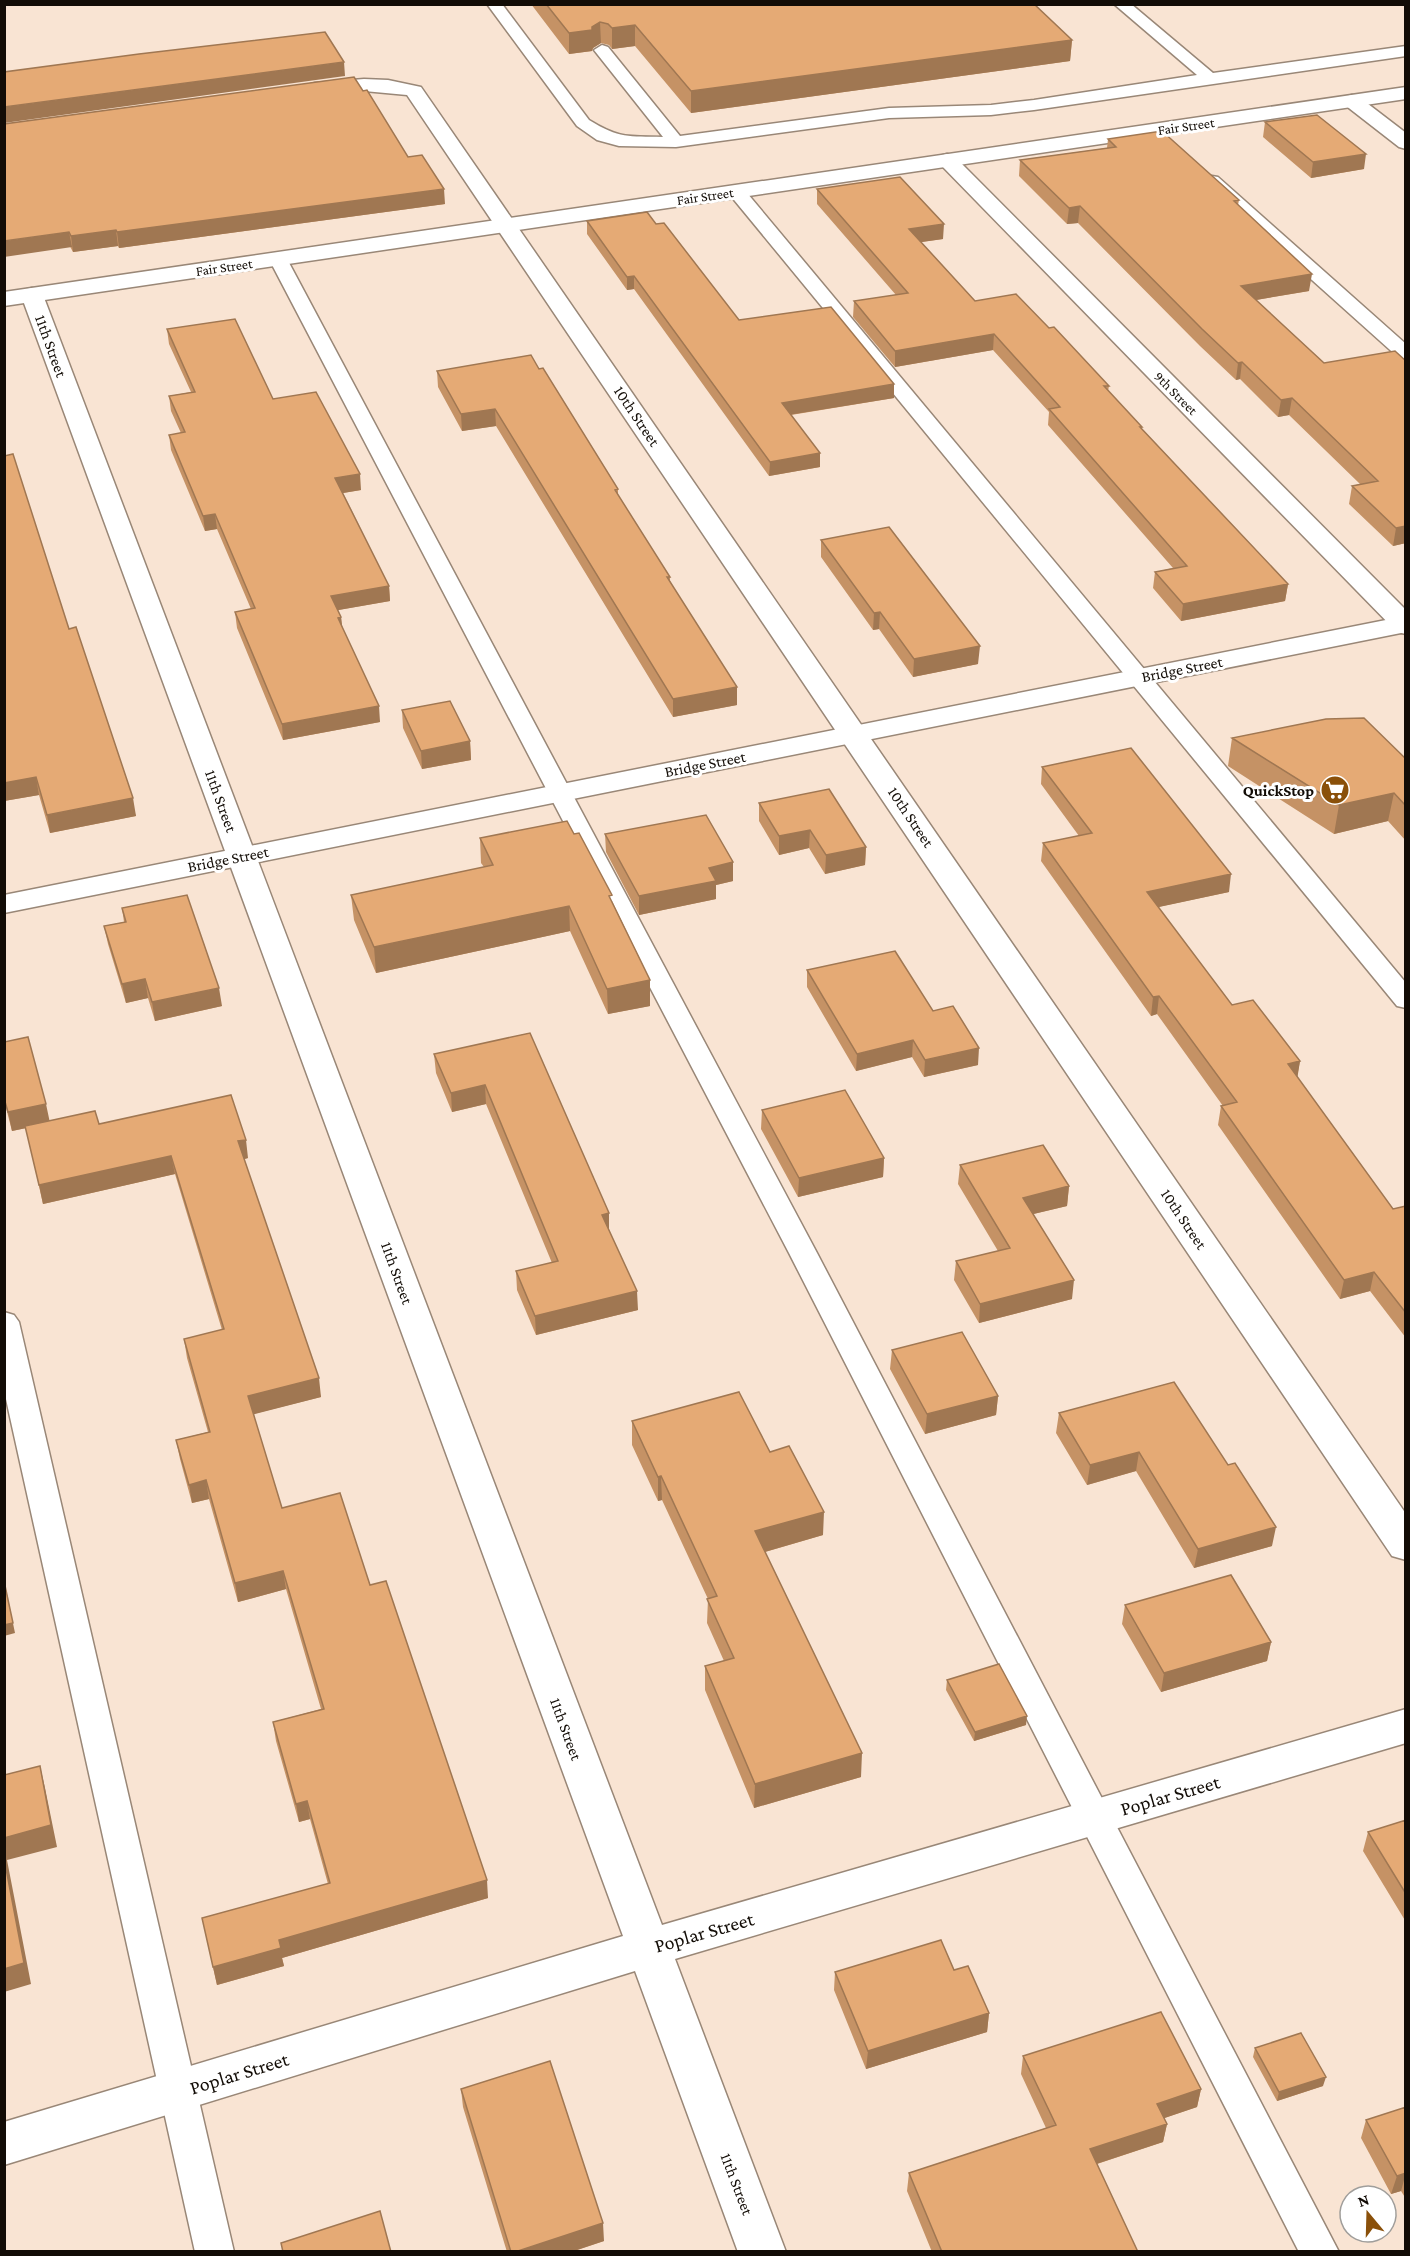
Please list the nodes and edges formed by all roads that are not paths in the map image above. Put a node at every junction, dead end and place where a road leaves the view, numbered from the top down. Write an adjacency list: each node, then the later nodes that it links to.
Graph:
1 (494, 4): 10 (lane)
2 (1121, 4): 5 (lane)
3 (602, 50): 10 (lane)
4 (1406, 51): 5 (lane)
5 (1210, 78): 10 (lane)
6 (298, 91): 16 (main road, 10th Street)
7 (1406, 93): 8 (main road, Fair Street)
8 (1352, 101): 9 (main road, Fair Street); 11 (main road)
9 (1155, 130): 12 (lane); 13 (main road, Fair Street)
10 (676, 142)
11 (1406, 143)
12 (1172, 146)
13 (947, 160): 15 (main road, Fair Street); 20 (main road, 9th Street)
14 (1198, 169): 19 (lane)
15 (736, 191): 16 (main road, Fair Street); 21 (lane)
16 (506, 225): 17 (main road, Fair Street); 22 (main road, 10th Street)
17 (278, 259): 18 (main road, Fair Street); 23 (lane)
18 (18, 297): 24 (main road, 11th Street)
19 (1406, 354)
20 (1405, 625): 21 (main road, Bridge Street)
21 (1139, 678): 22 (main road, Bridge Street); 26 (lane)
22 (855, 734): 23 (main road, Bridge Street); 28 (main road, 10th Street)
23 (562, 793): 24 (main road, Bridge Street); 30 (lane)
24 (242, 857): 25 (main road, Bridge Street); 31 (main road, 11th Street)
25 (4, 904)
26 (1406, 1000)
27 (4, 1322): 32 (lane)
28 (1406, 1545)
29 (1406, 1726): 30 (main road, Poplar Street)
30 (1098, 1816): 31 (main road, Poplar Street); 36 (lane)
31 (648, 1948): 32 (main road, Poplar Street); 35 (main road, 11th Street)
32 (178, 2091): 33 (main road, Poplar Street); 34 (lane)
33 (4, 2144)
34 (215, 2252)
35 (762, 2252)
36 (1320, 2252)

